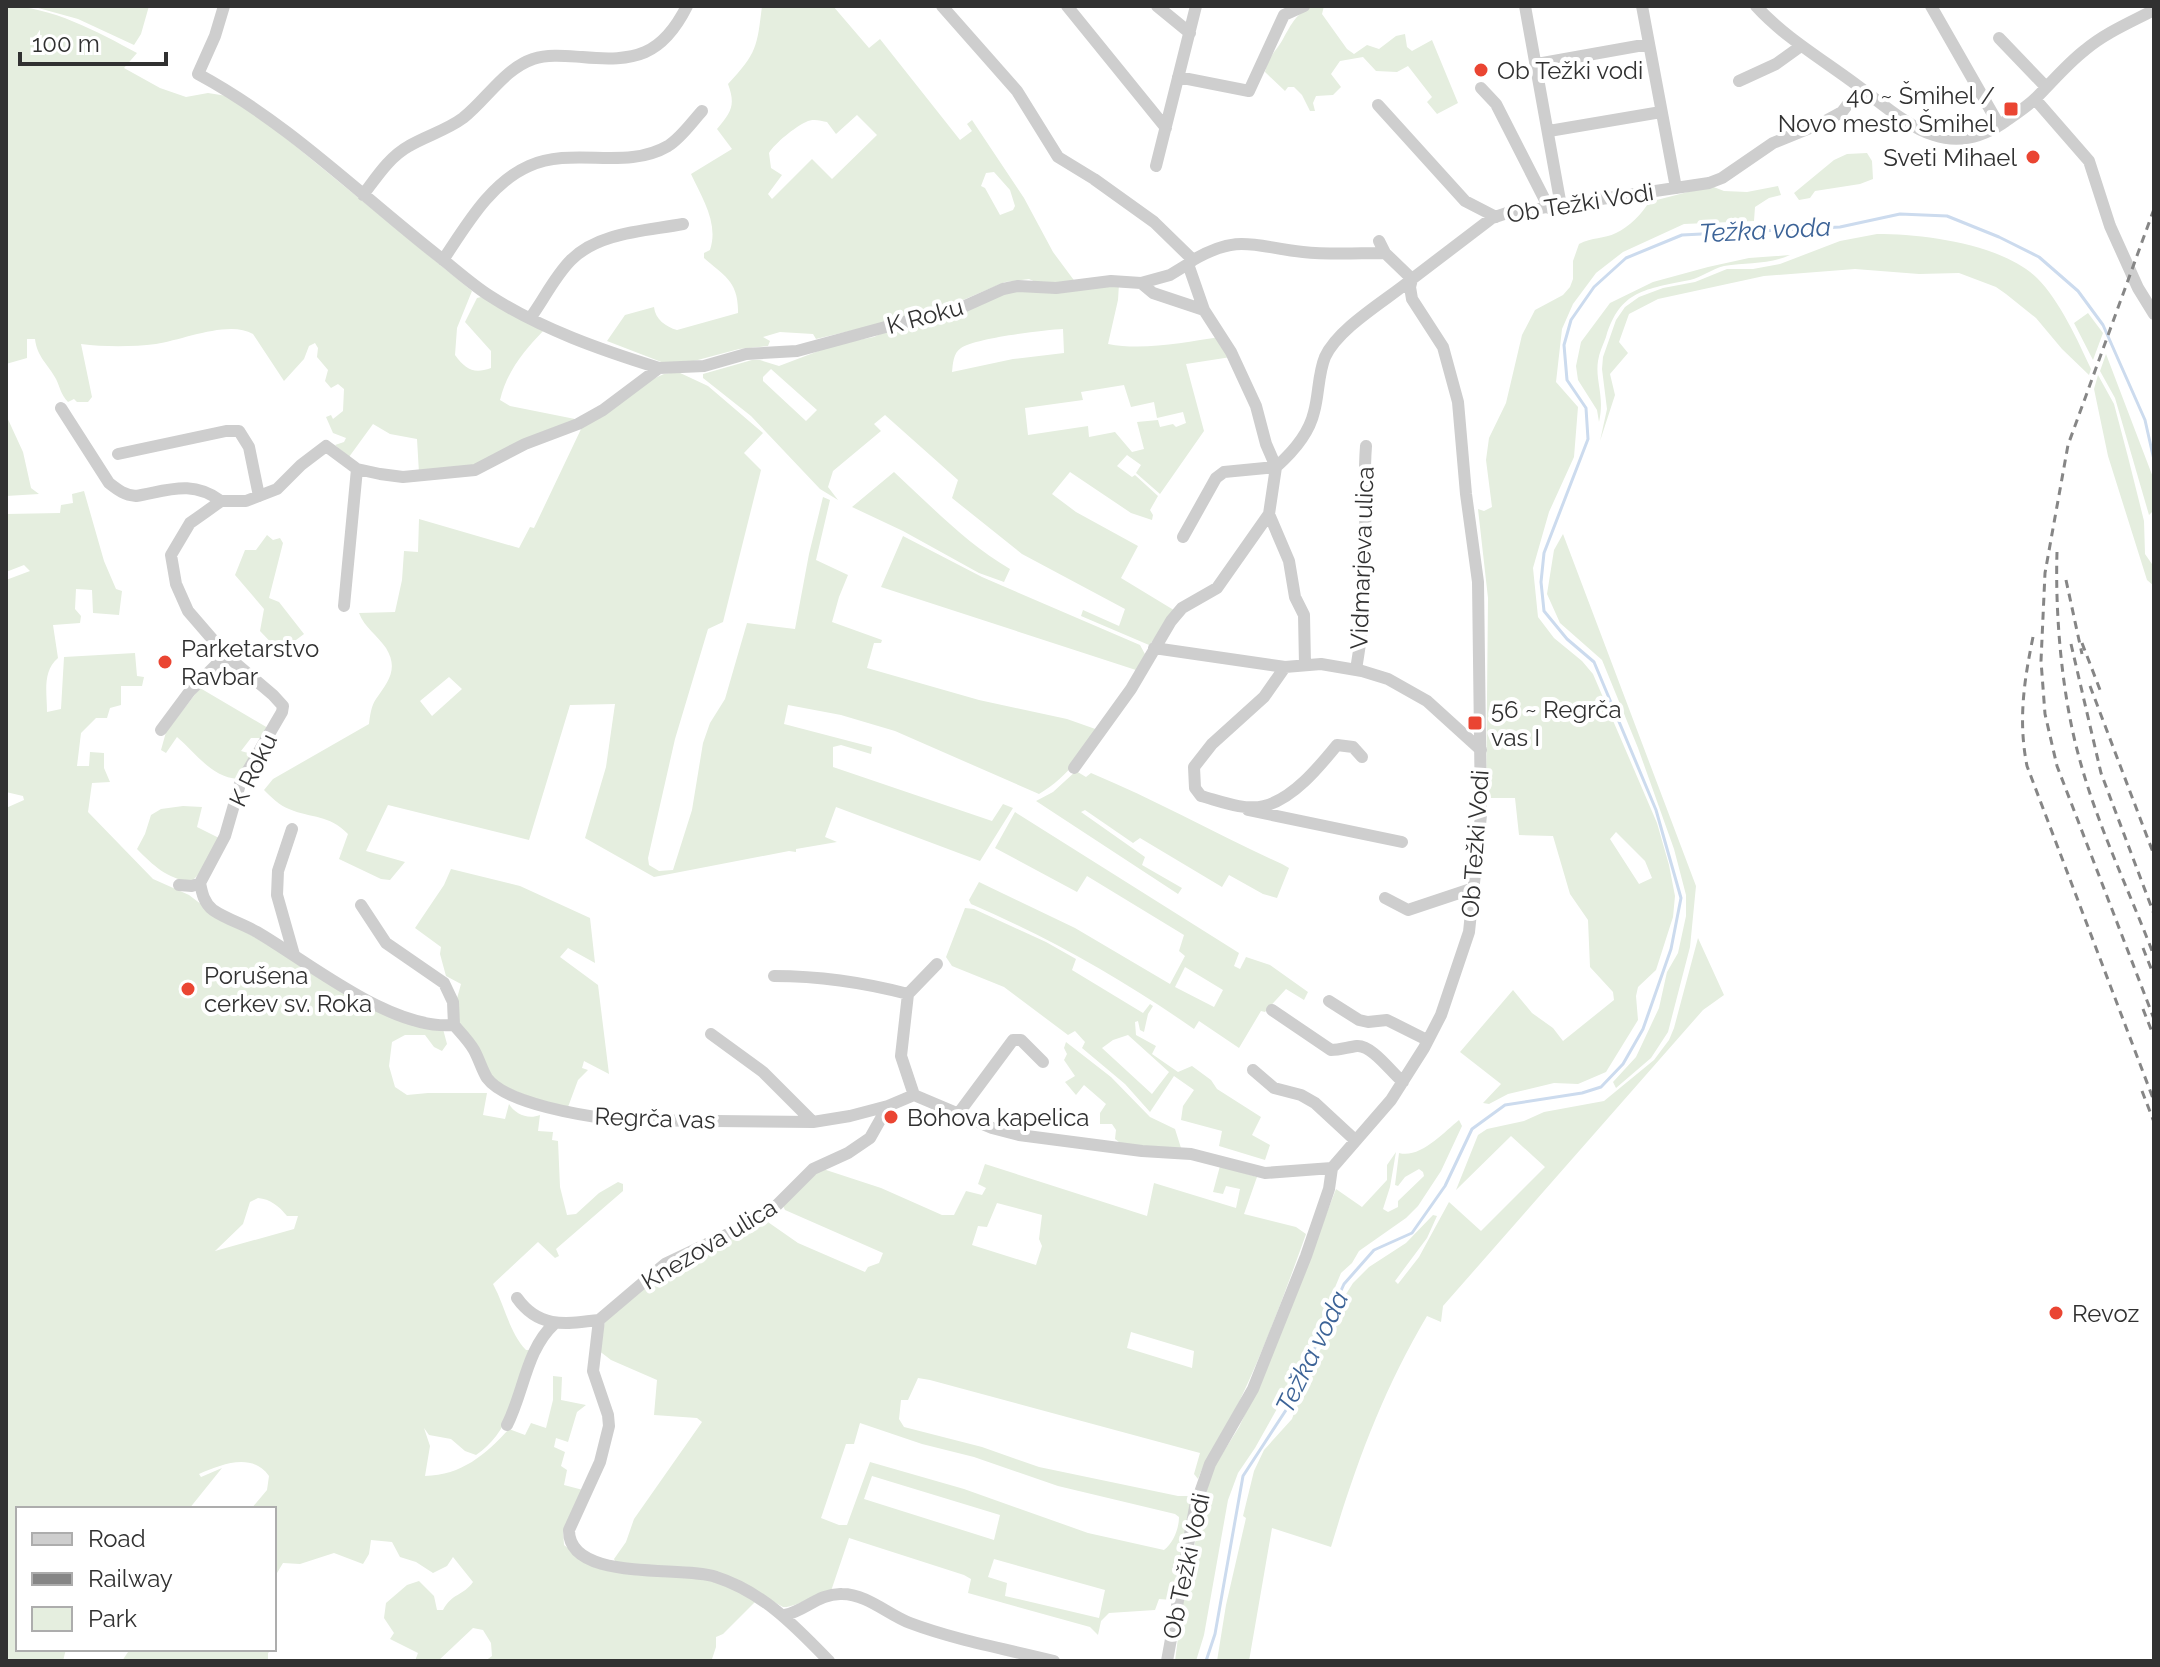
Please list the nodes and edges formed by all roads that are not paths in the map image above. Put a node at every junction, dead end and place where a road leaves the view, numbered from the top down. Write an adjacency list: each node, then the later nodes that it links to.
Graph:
1 (224, 6): 32 (street, K Roku)
2 (687, 6): 32 (street)
3 (942, 6): 37 (street)
4 (1067, 6): 28 (street)
5 (1157, 6): 13 (street)
6 (1196, 6): 13 (street)
7 (1304, 6): 18 (street)
8 (1525, 6): 17 (street)
9 (1642, 6): 15 (street)
10 (1931, 6): 27 (street)
11 (1761, 9): 16 (street)
12 (2154, 10): 20 (street)
13 (1190, 33): 18 (street)
14 (1999, 38): 20 (street)
15 (1649, 44): 17 (street); 26 (street)
16 (1801, 46): 19 (street); 22 (street)
17 (1537, 64): 29 (street)
18 (1178, 77): 28 (street)
19 (1739, 81)
20 (2046, 87): 23 (street)
21 (1481, 88): 33 (street)
22 (1860, 88): 27 (street); 31 (street, Ob Težki Vodi)
23 (2035, 99): 27 (street); 41 (street)
24 (1378, 105): 34 (street, Ob Težki Vodi)
25 (702, 111): 36 (street)
26 (1661, 112): 29 (street); 31 (street)
27 (1999, 125)
28 (1166, 128): 30 (street)
29 (1549, 131): 33 (street)
30 (1156, 166)
31 (1676, 188): 33 (street, Ob Težki Vodi)
32 (363, 195): 36 (street, K Roku)
33 (1555, 207): 34 (street, Ob Težki Vodi)
34 (1496, 217): 38 (street, Ob Težki Vodi)
35 (683, 224): 42 (street)
36 (443, 260): 42 (street, K Roku)
37 (1190, 262): 38 (street, K Roku); 39 (street, K Roku); 40 (street)
38 (1412, 279): 47 (street); 60 (street, Ob Težki Vodi)
39 (1141, 283): 40 (street); 43 (street, K Roku)
40 (1204, 310): 47 (street)
41 (2154, 314)
42 (531, 317): 43 (street, K Roku)
43 (659, 368): 48 (street, K Roku)
44 (61, 408): 50 (street, K Roku)
45 (1366, 446): 58 (street, Vidmarjeva ulica)
46 (118, 454): 49 (street)
47 (1276, 467): 51 (street); 52 (street)
48 (357, 469): 49 (street, K Roku); 53 (street)
49 (259, 496): 50 (street, K Roku)
50 (221, 501): 55 (street, K Roku)
51 (1269, 514): 54 (street); 56 (street)
52 (1183, 537)
53 (344, 606)
54 (1154, 648): 57 (street, Vidmarjeva ulica); 62 (street)
55 (226, 655): 59 (street); 66 (street, K Roku)
56 (1305, 665): 57 (street, Vidmarjeva ulica); 58 (street, Vidmarjeva ulica)
57 (1285, 667): 63 (street)
58 (1356, 670): 60 (street, Vidmarjeva ulica)
59 (161, 730)
60 (1481, 750): 68 (street, Ob Težki Vodi)
61 (1362, 757): 63 (street)
62 (1074, 768)
63 (1238, 806): 65 (street)
64 (292, 829): 71 (street)
65 (1402, 842)
66 (200, 883): 67 (street); 71 (street)
67 (179, 885)
68 (1474, 888): 69 (street, Ob Težki Vodi); 79 (street, Ob Težki Vodi)
69 (1385, 898)
70 (361, 905): 77 (street)
71 (294, 955): 77 (street)
72 (937, 964): 74 (street)
73 (774, 976): 74 (street)
74 (908, 994): 83 (street)
75 (1329, 1001): 79 (street)
76 (1272, 1010): 82 (street)
77 (454, 1025): 86 (street, Regrča vas)
78 (711, 1034): 86 (street)
79 (1427, 1040): 82 (street, Ob Težki Vodi)
80 (1043, 1062): 85 (street)
81 (1253, 1070): 87 (street)
82 (1403, 1082): 87 (street, Ob Težki Vodi)
83 (914, 1095): 84 (street, Regrča vas); 85 (street)
84 (888, 1106): 86 (street, Regrča vas); 90 (street, Knezova ulica)
85 (958, 1114): 88 (street)
86 (813, 1122)
87 (1355, 1140): 88 (street, Ob Težki Vodi)
88 (1332, 1168): 96 (street, Ob Težki Vodi)
89 (517, 1298): 91 (street)
90 (599, 1320): 91 (street); 93 (street)
91 (554, 1324): 92 (street)
92 (507, 1425)
93 (785, 1615): 94 (street); 95 (street)
94 (829, 1661)
95 (1054, 1661)
96 (1167, 1661)

